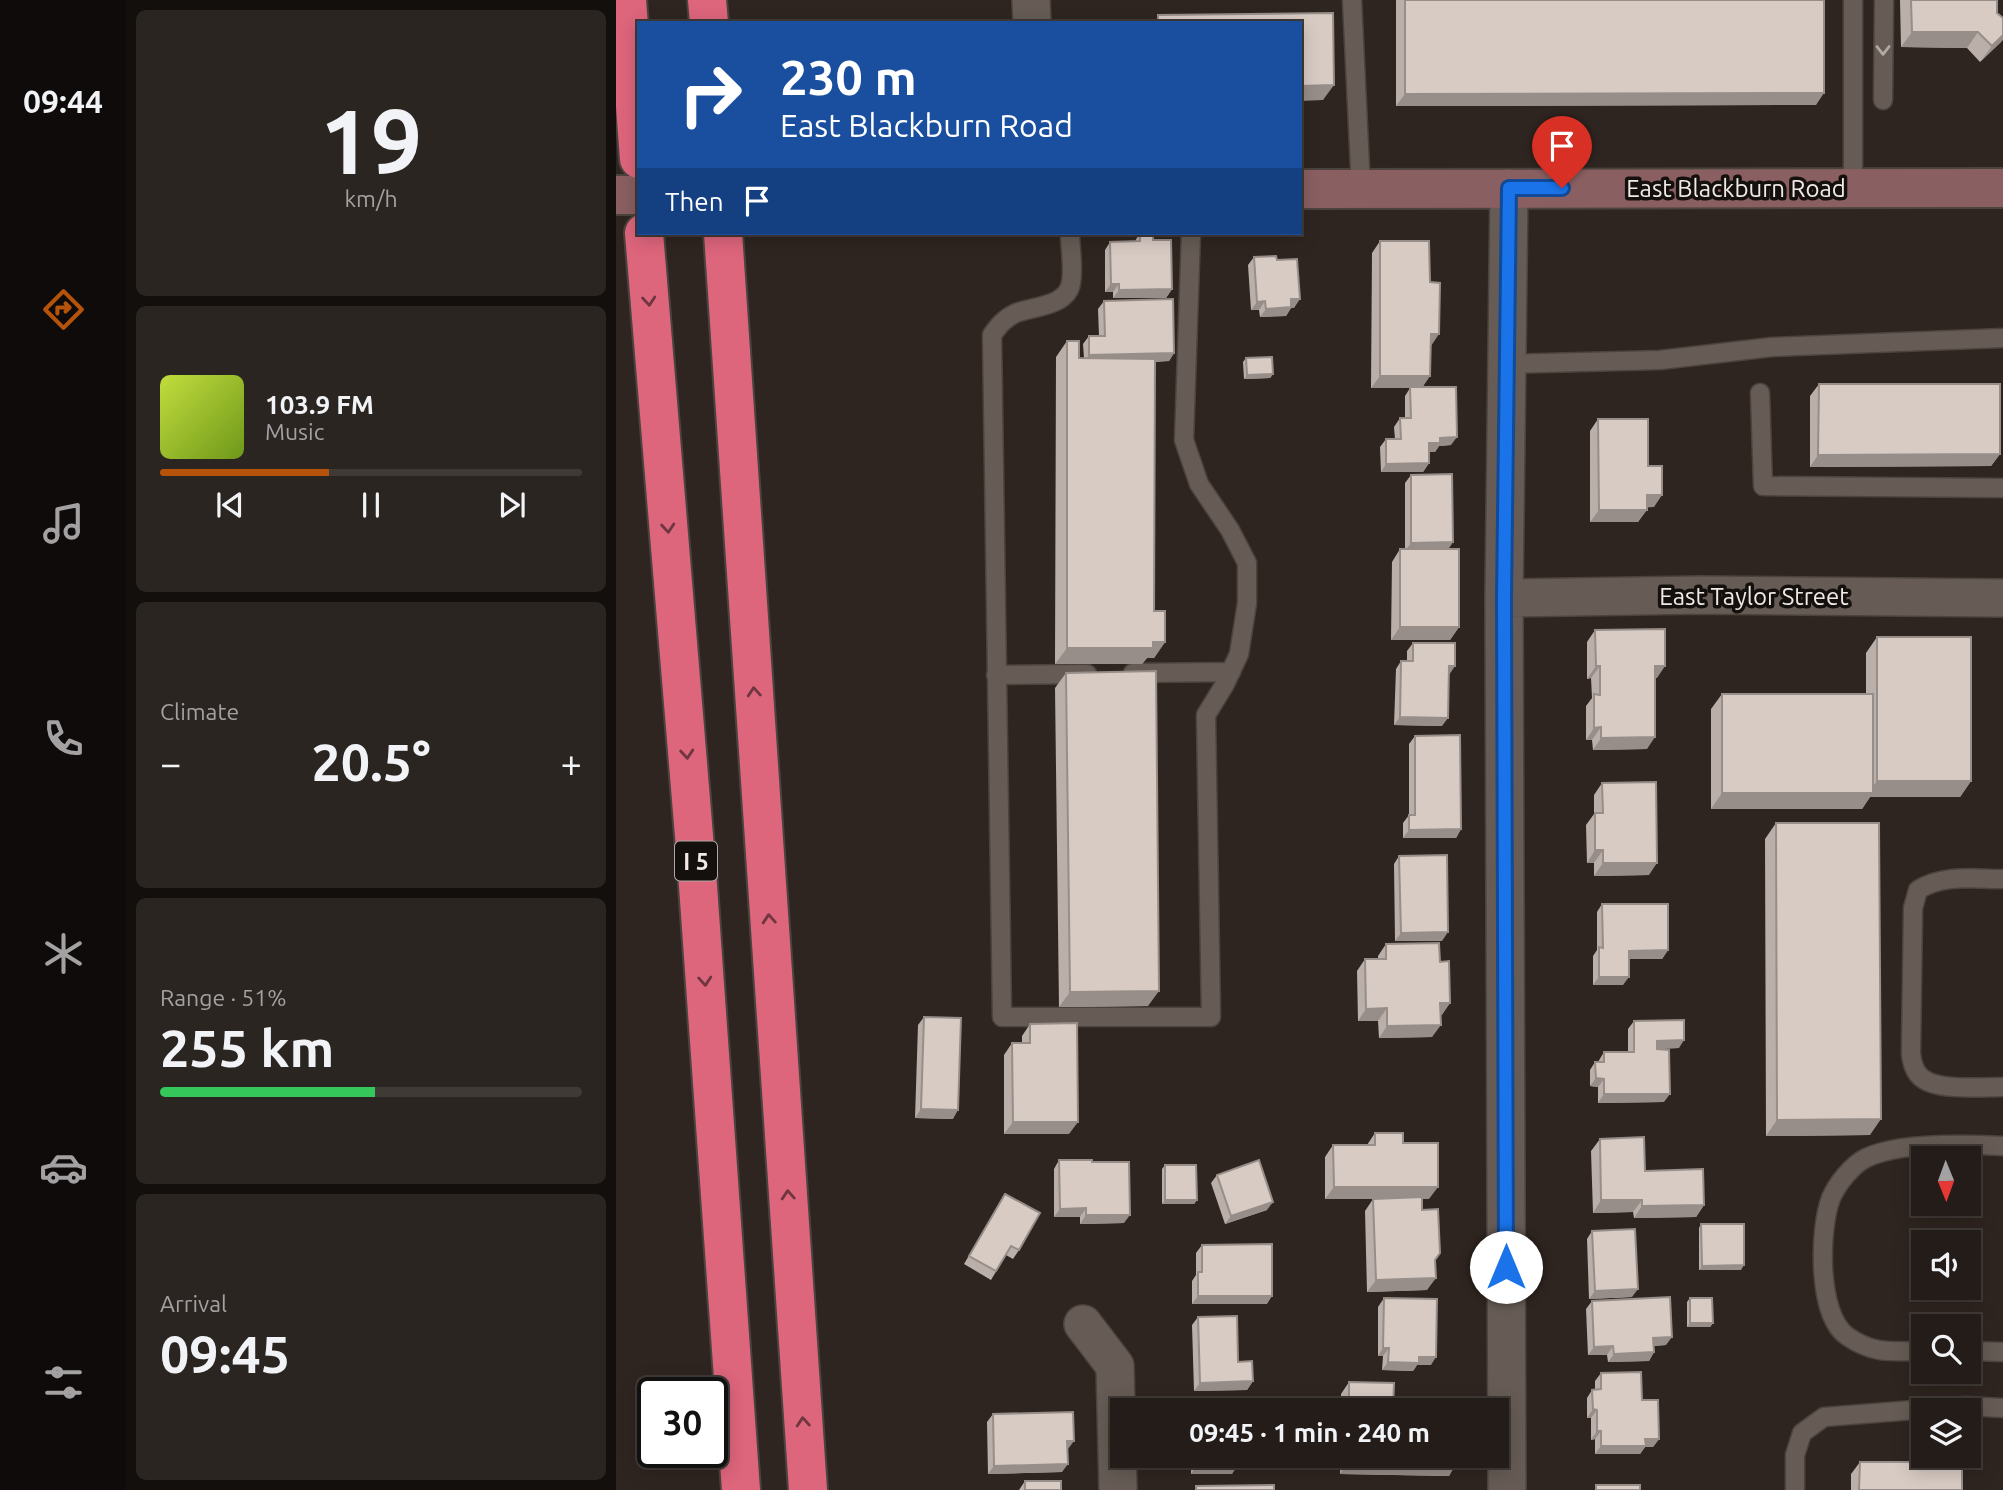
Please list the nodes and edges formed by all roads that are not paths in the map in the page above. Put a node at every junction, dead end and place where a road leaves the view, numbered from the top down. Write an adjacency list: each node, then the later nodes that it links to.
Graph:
1 (627, 0): 10 (highway)
2 (707, 0): 7 (highway)
3 (1031, 0): 8 (street)
4 (1352, 0): 15 (lane)
5 (1853, 0): 12 (lane)
6 (1884, 0): 9 (lane, one-way to 9)
7 (709, 21)
8 (1032, 21)
9 (1883, 100)
10 (637, 132)
11 (1509, 188): 12 (street, East Blackburn Road); 15 (street, East Blackburn Road); 23 (street)
12 (1853, 188): 13 (street, East Blackburn Road)
13 (2003, 188)
14 (1302, 189): 15 (street, East Blackburn Road)
15 (1361, 189)
16 (616, 195): 17 (street)
17 (637, 195)
18 (644, 235): 38 (highway, I 5, one-way to 38)
19 (723, 235): 39 (highway, one-way to 19)
20 (1070, 235): 29 (lane)
21 (1191, 235): 28 (lane)
22 (2003, 338): 23 (lane)
23 (1507, 365): 26 (street)
24 (1760, 393): 25 (lane)
25 (2003, 488)
26 (1504, 598): 27 (street, East Taylor Street); 41 (street)
27 (2003, 598)
28 (1231, 672): 29 (lane); 29 (lane)
29 (996, 675)
30 (2003, 879): 31 (lane)
31 (2003, 1087)
32 (2003, 1146): 34 (lane)
33 (1083, 1324): 40 (street)
34 (1911, 1351)
35 (1981, 1351): 36 (lane)
36 (2003, 1352)
37 (2003, 1408): 42 (lane)
38 (741, 1490)
39 (808, 1490)
40 (1118, 1490)
41 (1507, 1490)
42 (1795, 1490)

